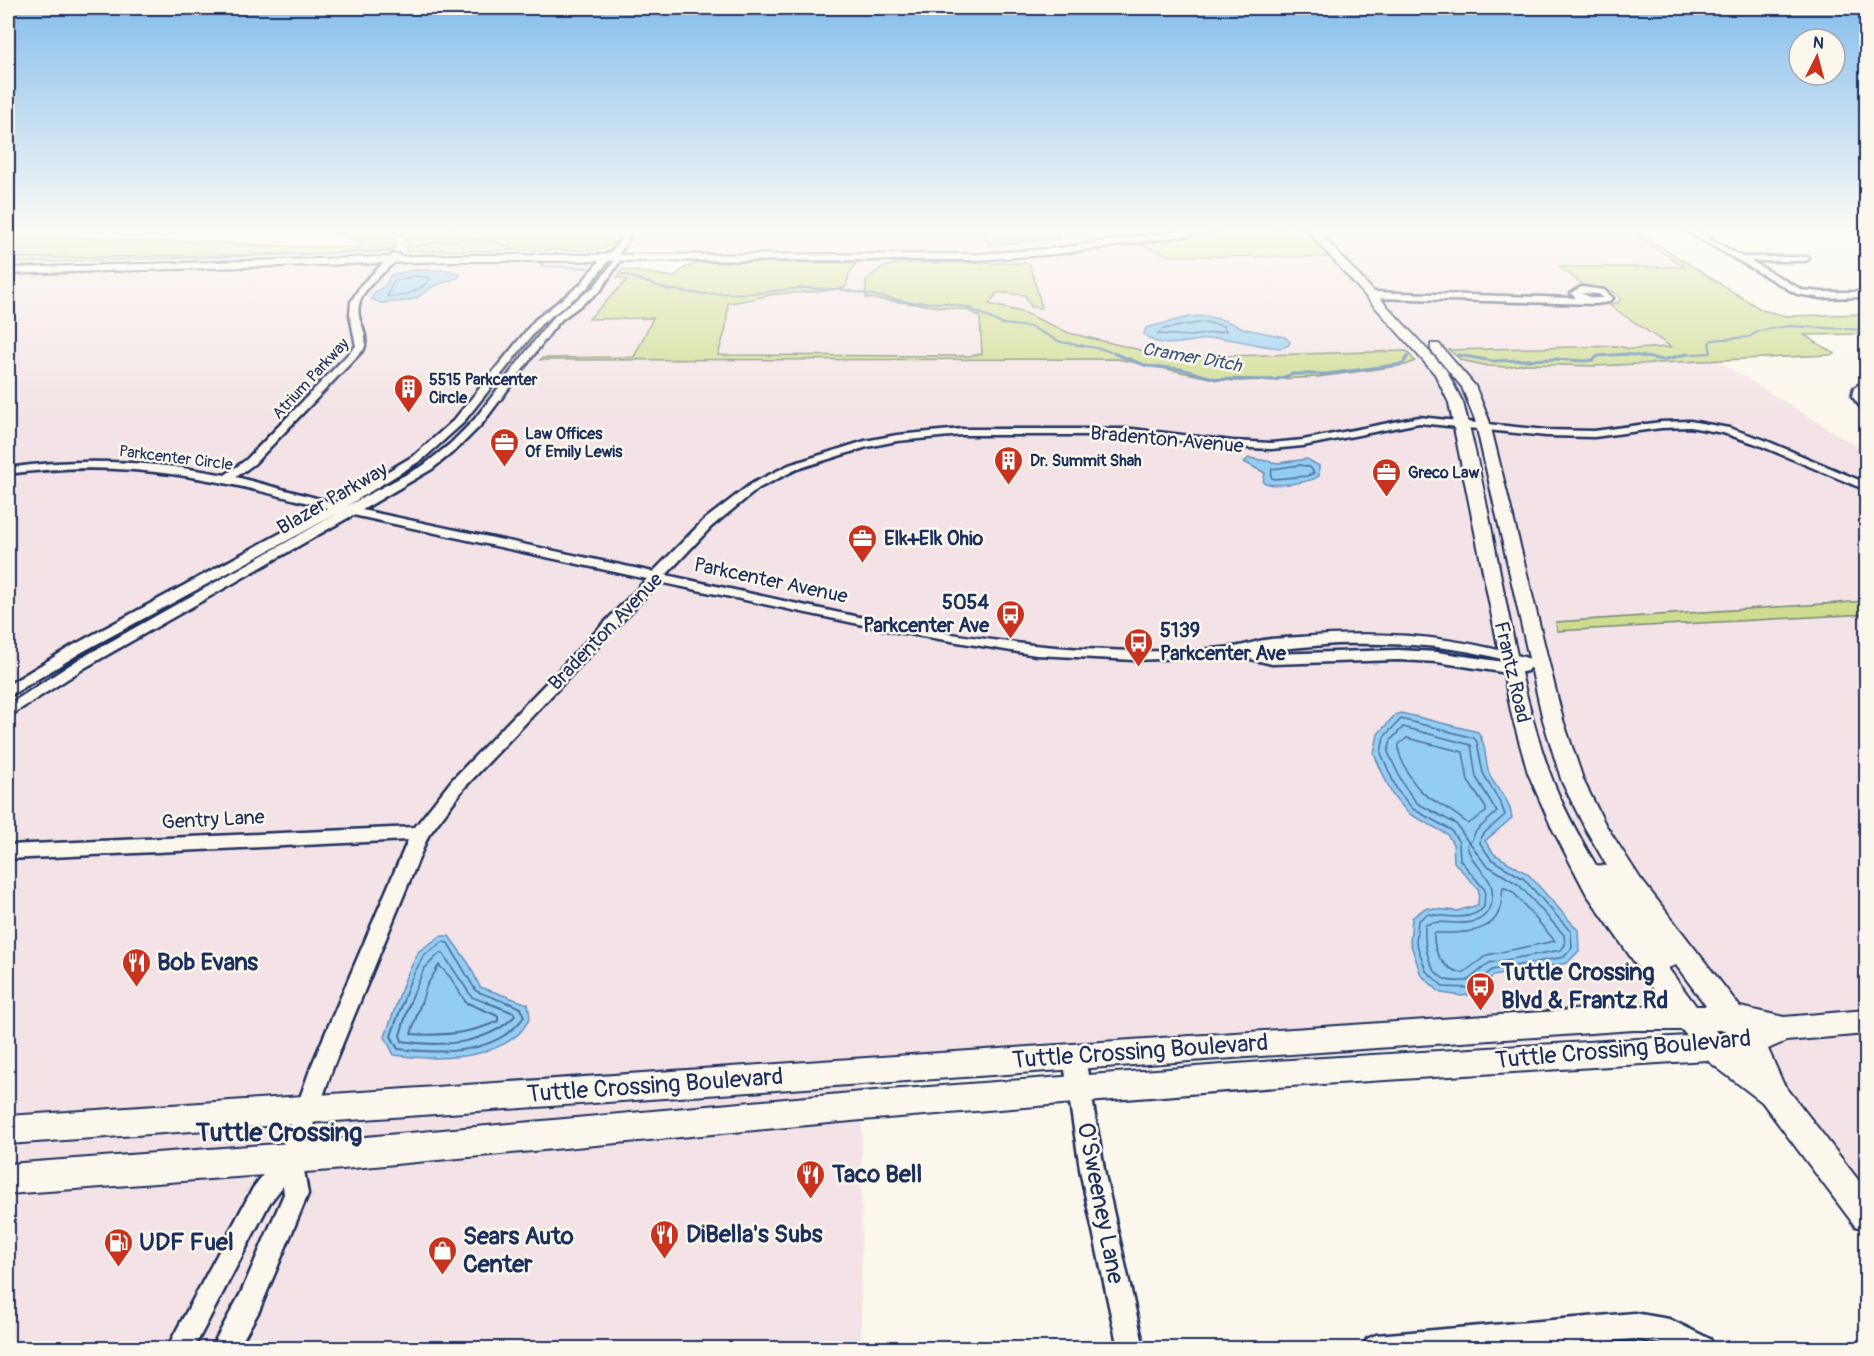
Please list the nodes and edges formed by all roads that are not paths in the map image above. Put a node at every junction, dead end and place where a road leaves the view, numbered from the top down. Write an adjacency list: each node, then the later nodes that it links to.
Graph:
1 (361, 291): 16 (street, Atrium Parkway)
2 (577, 291): 18 (street, Blazer Parkway)
3 (594, 291): 19 (street, Blazer Parkway)
4 (1369, 291): 7 (main road, Frantz Road)
5 (1384, 291): 10 (main road, Frantz Road)
6 (1798, 291): 8 (street)
7 (1372, 295): 10 (street); 13 (main road, Frantz Road)
8 (1866, 295)
9 (1587, 300): 10 (street)
10 (1396, 304): 14 (main road, Frantz Road)
11 (1866, 383): 12 (street)
12 (1866, 407)
13 (1462, 423): 14 (street, Bradenton Avenue); 20 (street, Bradenton Avenue); 21 (main road, Frantz Road)
14 (1483, 425): 17 (street, Bradenton Avenue); 22 (main road, Frantz Road)
15 (8, 471): 16 (street, Parkcenter Circle)
16 (228, 478): 18 (street, Parkcenter Circle)
17 (1866, 487)
18 (336, 508): 19 (street, Parkcenter Avenue); 23 (street, Blazer Parkway)
19 (352, 512): 20 (street, Parkcenter Avenue); 24 (street, Blazer Parkway)
20 (657, 577): 21 (street, Parkcenter Avenue); 25 (street, Bradenton Avenue)
21 (1512, 662): 22 (street, Parkcenter Avenue); 26 (main road, Frantz Road)
22 (1540, 667): 29 (main road, Frantz Road)
23 (8, 692)
24 (8, 712)
25 (420, 833): 27 (street, Gentry Lane); 37 (street, Bradenton Avenue)
26 (1568, 837): 28 (main road, Frantz Road); 29 (main road)
27 (8, 852)
28 (1689, 1018): 29 (main road, Tuttle Crossing Boulevard); 33 (main road, Frantz Road); 34 (main road, Tuttle Crossing Boulevard)
29 (1726, 1018): 31 (main road, Tuttle Crossing Boulevard); 32 (main road, Frantz Road)
30 (1866, 1022): 31 (main road)
31 (1784, 1029): 32 (main road, Tuttle Crossing Boulevard)
32 (1752, 1043): 33 (main road, Tuttle Crossing Boulevard); 36 (main road, Frantz Road)
33 (1712, 1047): 35 (main road, Tuttle Crossing Boulevard); 36 (main road, Frantz Road)
34 (1074, 1057): 35 (street, O'Sweeney Lane); 37 (main road, Tuttle Crossing Boulevard)
35 (1078, 1090): 39 (main road, Tuttle Crossing Boulevard); 44 (street, O'Sweeney Lane)
36 (1772, 1092): 41 (main road, Frantz Road)
37 (307, 1110): 38 (main road, Tuttle Crossing Boulevard); 39 (street, Bradenton Avenue)
38 (8, 1130)
39 (291, 1158): 40 (main road, Tuttle Crossing Boulevard); 42 (street, Bradenton Avenue); 43 (street, Bradenton Avenue)
40 (8, 1179)
41 (1866, 1215)
42 (180, 1348)
43 (224, 1348)
44 (1131, 1348)
45 (1376, 1348): 46 (street)
46 (1701, 1348)

